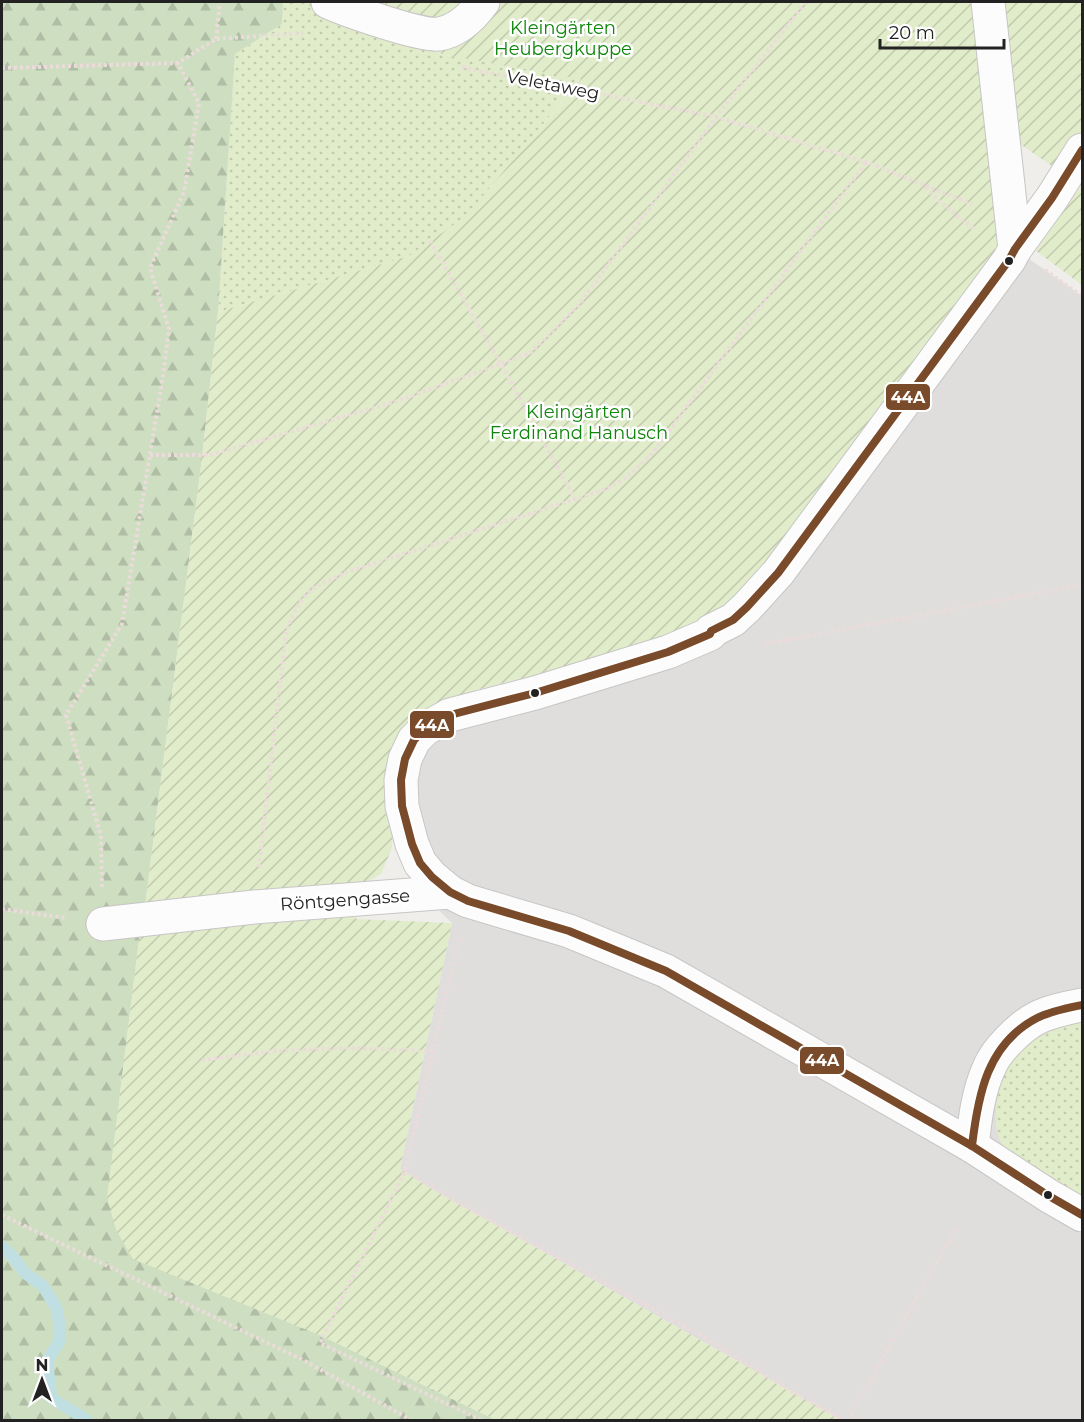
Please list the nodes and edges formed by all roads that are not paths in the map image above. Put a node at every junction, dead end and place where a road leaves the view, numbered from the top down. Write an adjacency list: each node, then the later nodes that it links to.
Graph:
1 (328, 2): 2 (street)
2 (483, 2)
3 (988, 2): 5 (street)
4 (1083, 150): 5 (street)
5 (1015, 249): 6 (street)
6 (459, 896): 7 (street, Röntgengasse); 9 (street, Röntgengasse)
7 (103, 924)
8 (1083, 1005): 9 (street)
9 (972, 1146): 10 (street, Röntgengasse)
10 (1083, 1215)

